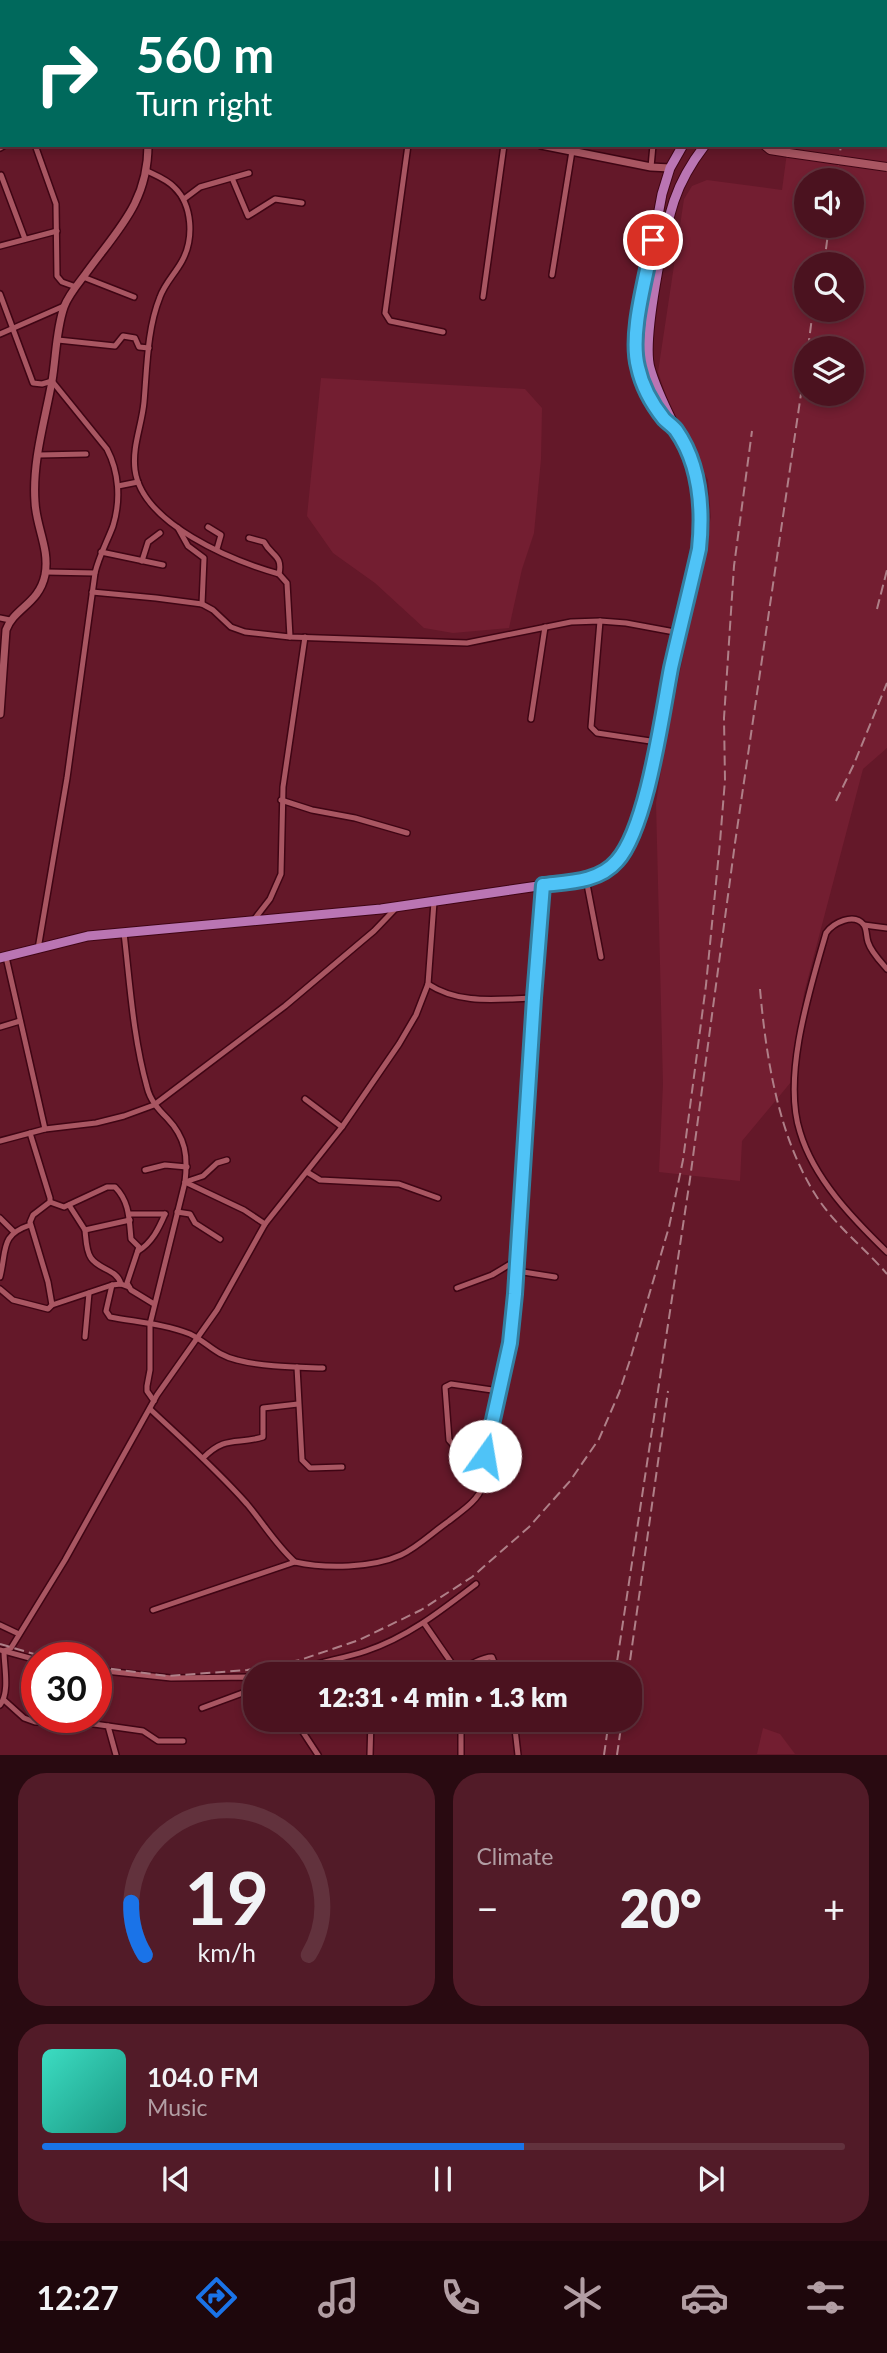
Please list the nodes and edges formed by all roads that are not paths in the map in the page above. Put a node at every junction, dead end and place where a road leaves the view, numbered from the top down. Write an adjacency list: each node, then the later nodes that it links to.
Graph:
1 (36, 147): 19 (street)
2 (148, 147): 13 (street)
3 (408, 147): 30 (street)
4 (504, 147): 27 (street)
5 (653, 147): 10 (street)
6 (682, 147): 12 (main road)
7 (704, 147): 35 (main road)
8 (766, 147): 11 (main road, bridge)
9 (572, 148): 10 (street); 22 (street)
10 (651, 167): 12 (street)
11 (887, 167)
12 (670, 168): 35 (main road)
13 (147, 172): 17 (street); 23 (street)
14 (249, 173): 16 (street)
15 (1, 175): 20 (street)
16 (232, 178): 17 (street); 18 (street)
17 (184, 199): 33 (street)
18 (302, 203)
19 (57, 231): 20 (street); 24 (street)
20 (25, 239): 21 (street)
21 (0, 246)
22 (552, 275)
23 (83, 277): 24 (street); 26 (street)
24 (76, 287): 28 (street)
25 (0, 294): 29 (street)
26 (134, 297)
27 (483, 297)
28 (64, 306): 29 (street); 32 (street)
29 (11, 329): 31 (street); 34 (street)
30 (443, 332)
31 (0, 334)
32 (58, 340): 33 (street); 34 (street)
33 (149, 348): 38 (street)
34 (52, 381): 36 (street); 39 (street)
35 (676, 430): 57 (main road)
36 (39, 454): 37 (street); 48 (street)
37 (86, 454)
38 (138, 482): 39 (street); 41 (street)
39 (118, 486): 45 (street)
40 (208, 527): 44 (street)
41 (178, 528): 44 (street); 52 (street)
42 (160, 533): 46 (street)
43 (249, 538): 50 (street)
44 (217, 549): 50 (street)
45 (101, 552): 46 (street); 49 (street)
46 (142, 561): 47 (street)
47 (163, 565)
48 (46, 572): 49 (street); 54 (street)
49 (95, 573): 51 (street)
50 (279, 574): 58 (street)
51 (92, 592): 52 (street); 73 (street)
52 (202, 604): 58 (street)
53 (0, 618): 54 (street)
54 (10, 620): 60 (street)
55 (600, 621): 56 (street); 57 (street); 62 (street)
56 (545, 627): 59 (street); 61 (street)
57 (680, 633): 62 (main road)
58 (290, 637): 59 (street)
59 (305, 637): 63 (street)
60 (0, 714)
61 (531, 719)
62 (657, 742): 65 (main road)
63 (281, 800): 64 (street); 69 (street)
64 (407, 833)
65 (586, 879): 66 (main road); 75 (street)
66 (543, 885): 67 (main road); 78 (street)
67 (434, 902): 68 (main road); 77 (street)
68 (397, 907): 69 (main road); 82 (street)
69 (253, 921): 72 (main road)
70 (864, 925): 71 (street); 76 (street); 105 (street)
71 (887, 928)
72 (124, 932): 73 (main road); 82 (street)
73 (38, 948): 74 (main road)
74 (3, 957): 79 (street)
75 (601, 957)
76 (887, 969)
77 (428, 984): 78 (street); 83 (street)
78 (534, 998): 106 (street)
79 (20, 1021): 80 (street); 84 (street)
80 (0, 1027)
81 (305, 1099): 83 (street)
82 (154, 1105): 84 (street); 88 (street)
83 (342, 1126): 90 (street)
84 (46, 1129): 85 (street)
85 (30, 1133): 86 (street); 93 (street)
86 (0, 1141)
87 (227, 1160): 91 (street)
88 (187, 1167): 89 (street); 91 (street)
89 (145, 1170)
90 (307, 1172): 92 (street); 99 (street)
91 (185, 1182): 96 (street); 99 (street)
92 (438, 1198)
93 (50, 1202): 94 (street); 100 (street)
94 (69, 1205): 97 (street); 101 (street)
95 (165, 1214): 96 (street); 97 (street); 104 (street)
96 (176, 1214): 103 (street); 116 (street)
97 (130, 1217): 101 (street); 104 (street)
98 (0, 1218): 102 (street)
99 (265, 1224): 120 (street)
100 (30, 1225): 102 (street); 117 (street)
101 (85, 1230): 110 (street)
102 (13, 1231): 108 (street)
103 (220, 1239)
104 (138, 1251): 112 (street)
105 (887, 1252)
106 (517, 1260): 107 (street); 113 (street)
107 (517, 1270): 109 (street); 123 (street)
108 (0, 1277)
109 (555, 1277)
110 (121, 1284): 111 (street); 112 (street)
111 (112, 1285): 115 (street); 118 (street)
112 (129, 1287): 116 (street)
113 (457, 1288)
114 (0, 1289): 117 (street)
115 (89, 1293): 117 (street); 119 (street)
116 (154, 1304): 118 (street)
117 (52, 1305)
118 (150, 1324): 120 (street); 124 (street)
119 (85, 1337)
120 (198, 1338): 121 (street); 124 (street)
121 (297, 1367): 122 (street); 125 (street)
122 (323, 1368)
123 (499, 1391): 127 (street); 127 (street)
124 (154, 1401): 126 (street)
125 (298, 1404): 128 (street); 129 (street)
126 (150, 1409): 128 (street); 135 (street)
127 (485, 1456): 130 (street)
128 (203, 1458): 130 (street)
129 (342, 1467)
130 (295, 1562): 132 (street)
131 (476, 1584): 133 (street)
132 (153, 1610)
133 (424, 1623): 138 (street); 139 (street)
134 (0, 1625): 135 (street)
135 (19, 1634): 136 (street)
136 (2, 1651): 137 (street); 145 (street)
137 (21, 1656)
138 (319, 1662)
139 (451, 1662)
140 (478, 1662): 141 (street)
141 (494, 1662)
142 (112, 1672): 143 (street)
143 (243, 1677)
144 (243, 1693): 146 (street)
145 (2, 1703): 147 (street)
146 (202, 1708)
147 (21, 1715)
148 (112, 1727): 154 (street)
149 (303, 1732): 156 (street)
150 (371, 1732): 157 (street)
151 (461, 1732): 158 (street)
152 (515, 1732): 159 (street)
153 (110, 1733): 155 (street)
154 (183, 1741)
155 (116, 1755)
156 (318, 1755)
157 (370, 1755)
158 (461, 1755)
159 (518, 1755)

